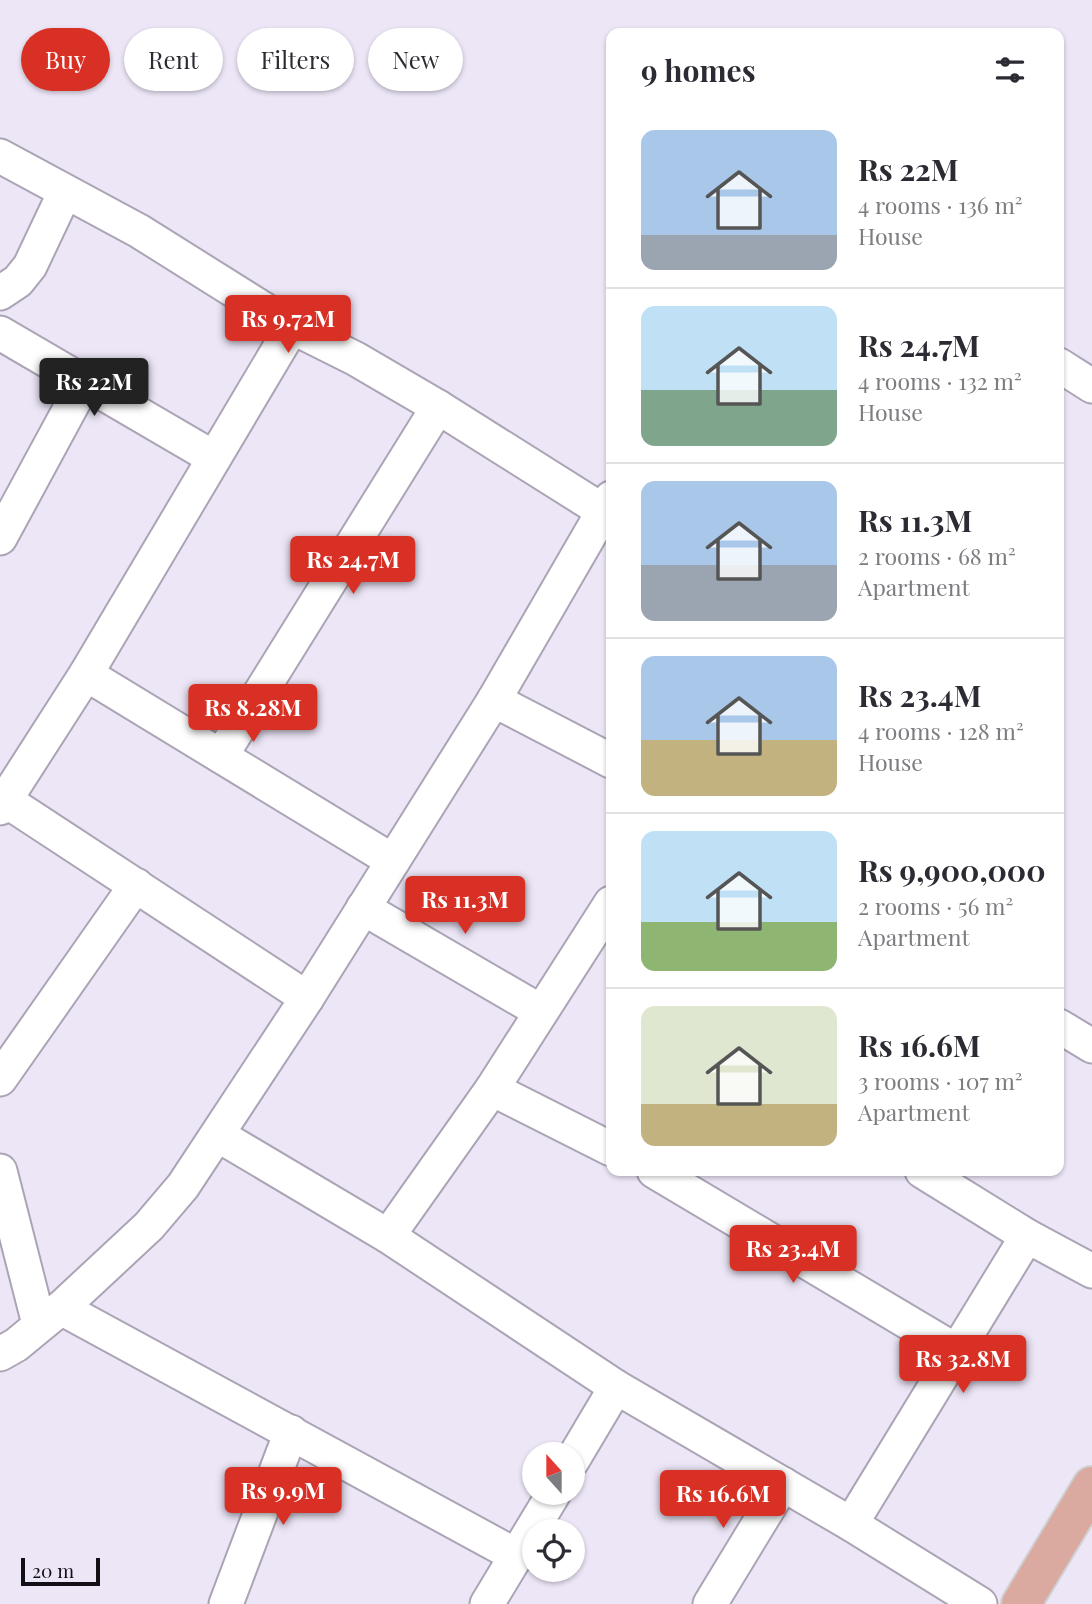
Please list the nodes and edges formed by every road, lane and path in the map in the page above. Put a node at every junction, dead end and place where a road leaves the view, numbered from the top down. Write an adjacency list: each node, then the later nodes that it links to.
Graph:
1 (0, 156): 2 (street)
2 (65, 192): 3 (street); 4 (street)
3 (0, 293)
4 (292, 327): 9 (street); 10 (street)
5 (0, 333): 7 (street)
6 (1064, 368): 8 (street)
7 (85, 382): 10 (street); 13 (street)
8 (1092, 386)
9 (438, 407): 11 (street); 16 (street)
10 (214, 458): 14 (street)
11 (606, 503)
12 (606, 506): 15 (street)
13 (0, 538)
14 (86, 674): 16 (street); 18 (street)
15 (494, 700): 17 (street); 19 (street)
16 (221, 757): 19 (street)
17 (606, 758)
18 (3, 804): 20 (street)
19 (393, 861): 21 (street)
20 (136, 885): 23 (street); 27 (street)
21 (363, 908): 23 (street); 24 (street)
22 (606, 911): 24 (street)
23 (307, 998): 29 (street)
24 (540, 1011): 28 (street)
25 (1064, 1029): 26 (street)
26 (1092, 1046)
27 (0, 1079)
28 (492, 1089): 30 (street); 34 (street)
29 (218, 1135): 34 (street); 37 (street)
30 (606, 1146)
31 (0, 1171): 37 (street)
32 (668, 1176): 38 (street)
33 (930, 1176): 35 (street)
34 (388, 1236): 40 (street)
35 (1027, 1236): 36 (street); 38 (street)
36 (1092, 1272)
37 (50, 1316): 39 (street); 41 (street)
38 (958, 1352): 46 (street)
39 (0, 1354)
40 (616, 1387): 42 (street); 43 (street)
41 (291, 1432): 47 (street); 48 (street)
42 (583, 1442)
43 (783, 1484): 46 (street); 50 (street)
44 (1092, 1486): 52 (main road)
45 (547, 1505): 47 (street)
46 (851, 1524): 51 (street)
47 (517, 1556): 49 (street)
48 (226, 1604)
49 (487, 1604)
50 (710, 1604)
51 (980, 1604)
52 (1020, 1604)

